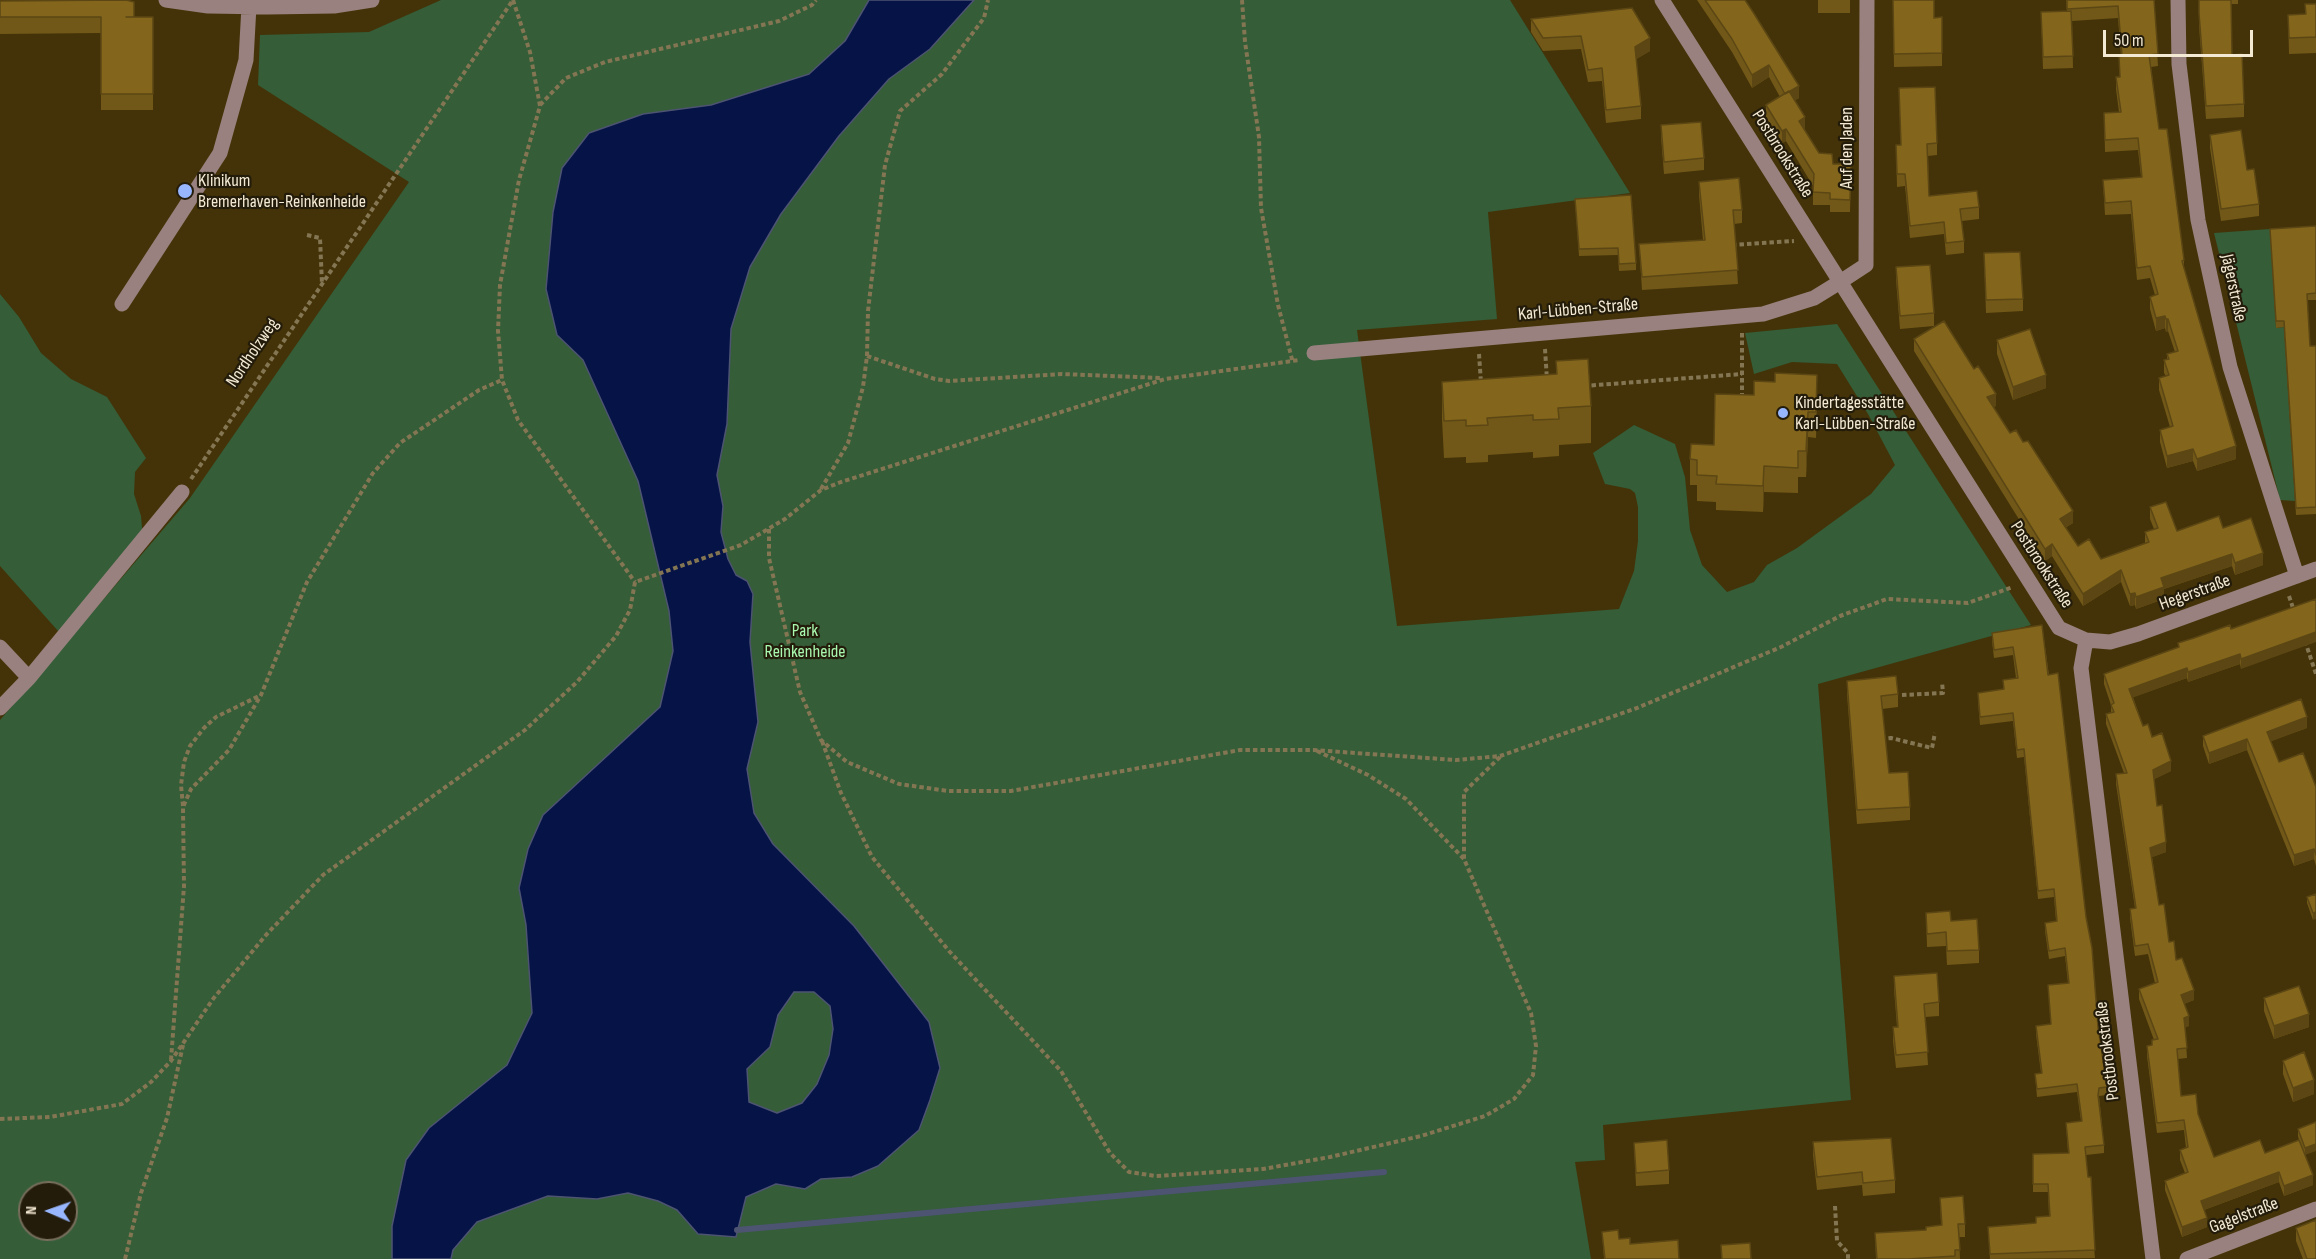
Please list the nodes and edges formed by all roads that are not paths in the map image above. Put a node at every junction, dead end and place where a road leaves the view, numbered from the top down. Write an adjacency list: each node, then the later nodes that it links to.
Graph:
1 (166, 0): 6 (street)
2 (372, 0): 7 (street)
3 (1662, 0): 8 (street, Postbrookstraße)
4 (1867, 0): 8 (street, Auf den Jaden)
5 (2178, 0): 13 (street, Jägerstraße)
6 (208, 3): 7 (street)
7 (249, 6): 9 (street)
8 (1840, 282): 10 (street, Karl-Lübben-Straße); 14 (street, Postbrookstraße)
9 (122, 304)
10 (1314, 353)
11 (182, 492): 16 (street)
12 (2316, 569): 13 (street, Hegerstraße)
13 (2291, 578): 14 (street, Hegerstraße)
14 (2086, 640): 19 (street, Postbrookstraße)
15 (0, 647): 16 (street)
16 (28, 678): 17 (street)
17 (0, 708)
18 (2316, 1209): 20 (street, Gagelstraße)
19 (2153, 1259)
20 (2187, 1259)

